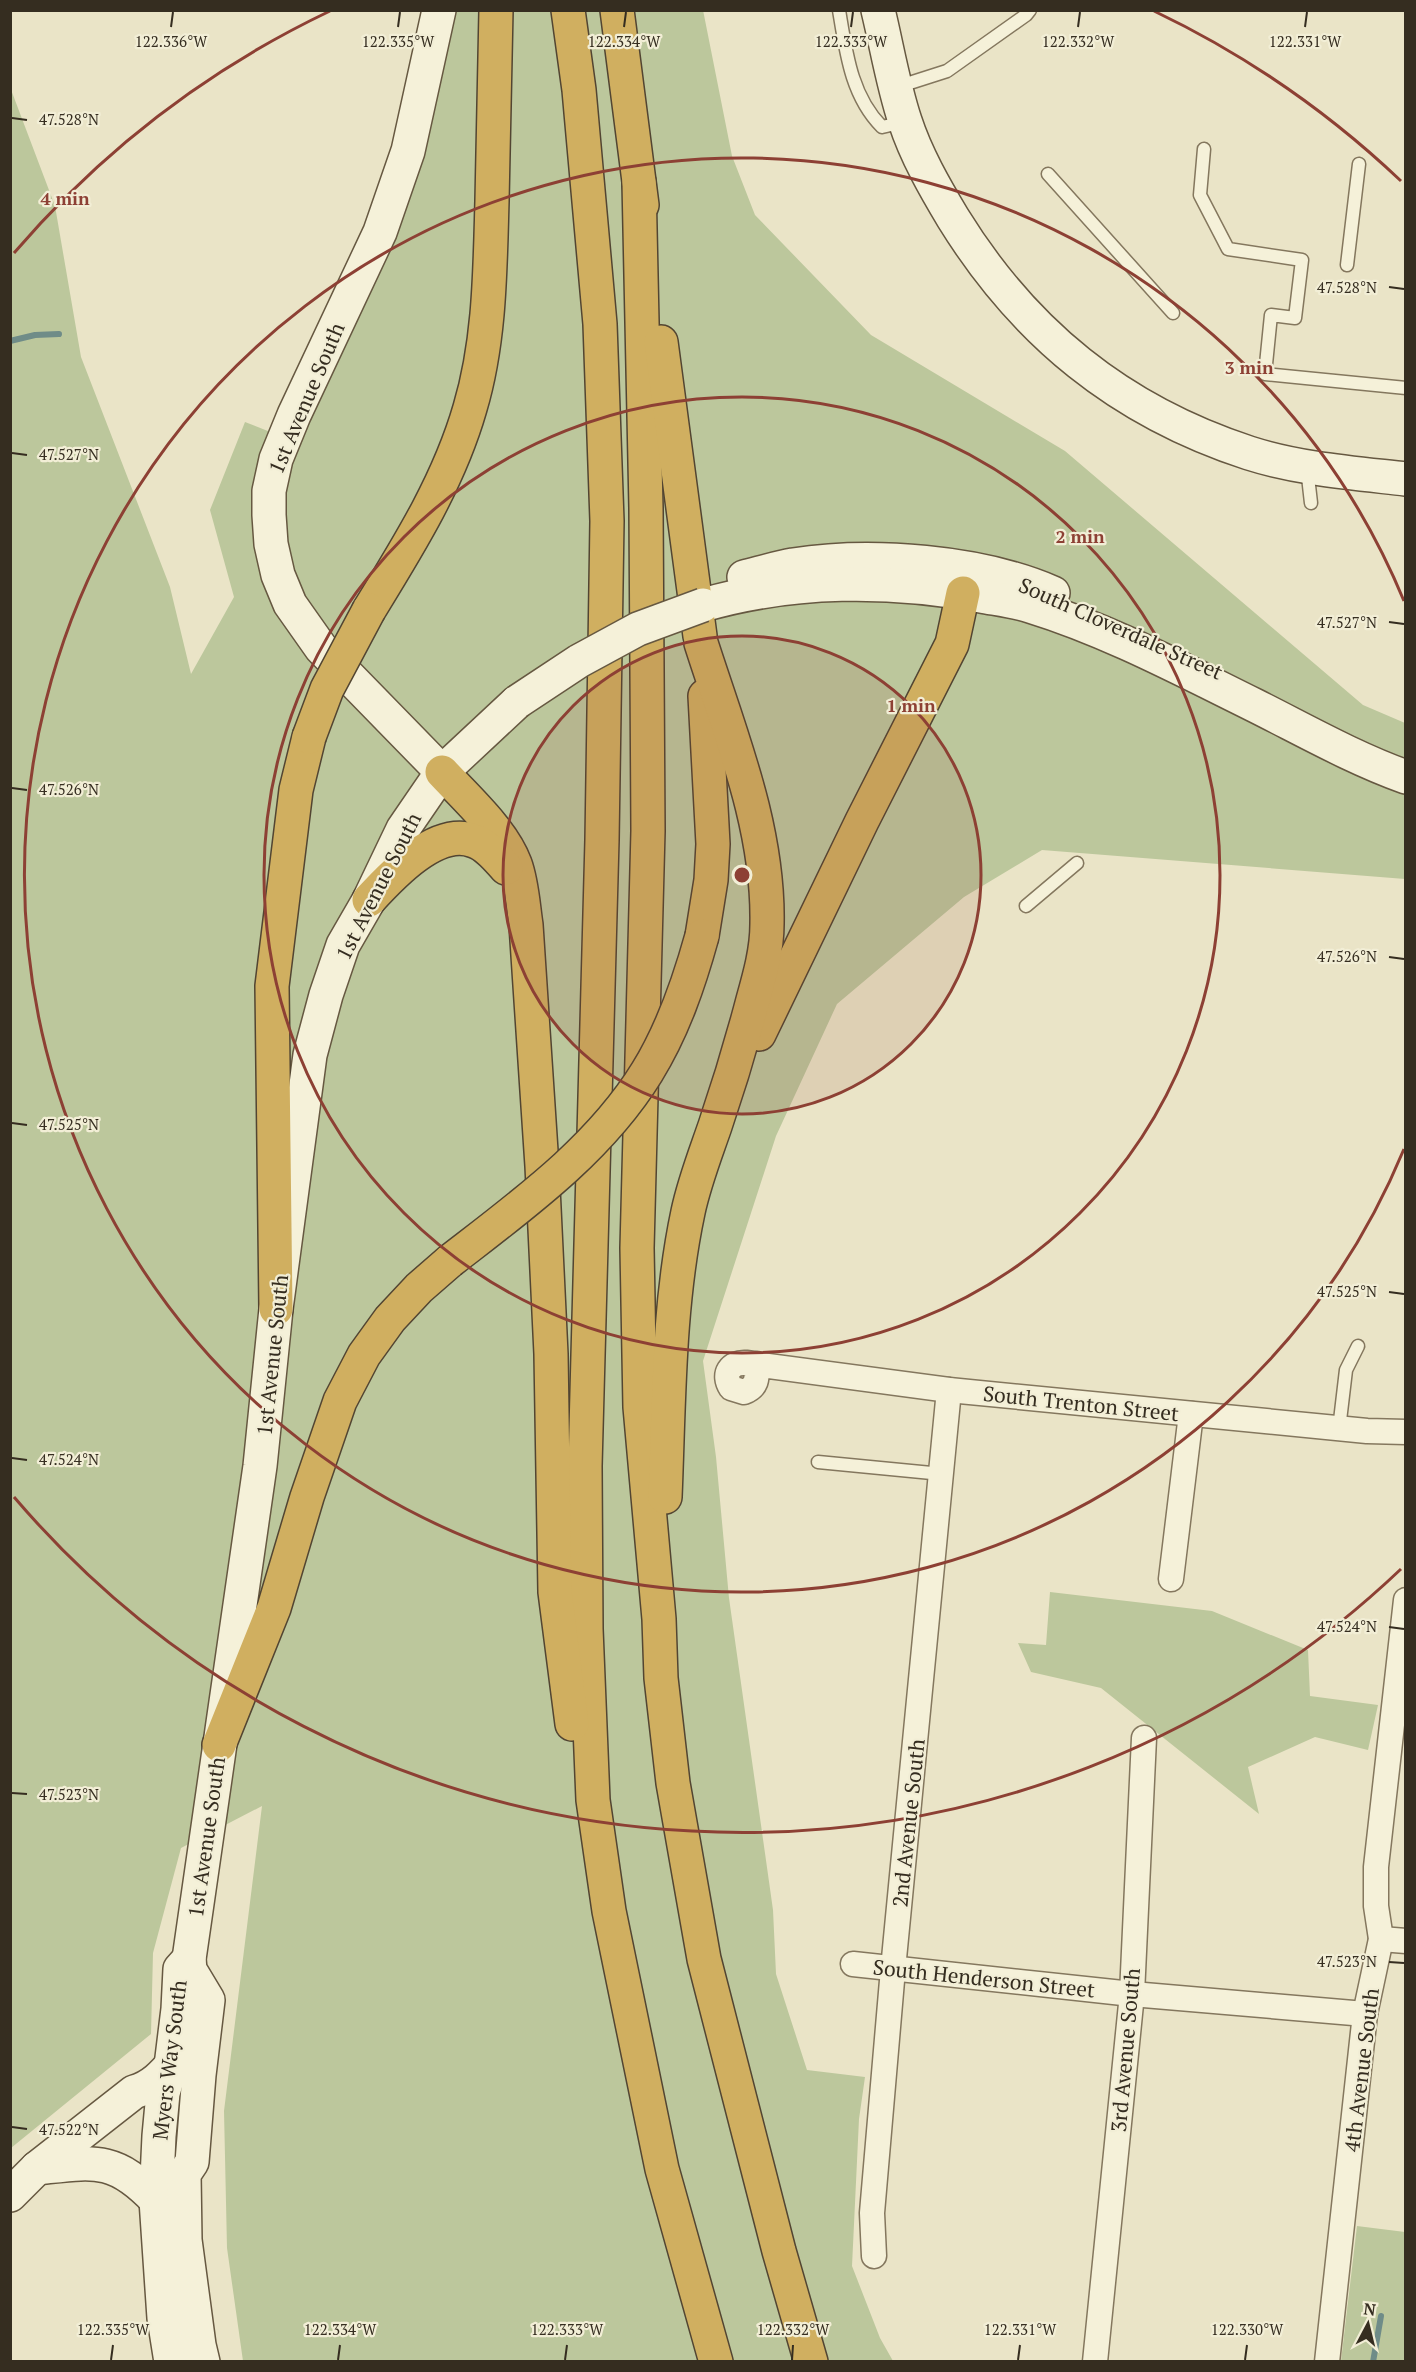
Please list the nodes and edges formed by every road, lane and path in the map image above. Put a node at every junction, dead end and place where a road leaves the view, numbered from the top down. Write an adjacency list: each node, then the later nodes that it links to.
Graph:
1 (439, 10): 24 (main road, 1st Avenue South)
2 (496, 10): 31 (highway, bridge)
3 (568, 10): 45 (highway)
4 (617, 10): 13 (highway)
5 (839, 10): 9 (lane)
6 (878, 10): 8 (main road)
7 (1030, 10): 8 (lane)
8 (896, 87): 9 (main road)
9 (905, 122): 17 (main road)
10 (1204, 148): 16 (lane)
11 (1359, 164): 14 (lane)
12 (1048, 174): 15 (lane)
13 (639, 182): 22 (highway); 42 (highway)
14 (1347, 265)
15 (1173, 312)
16 (1406, 388)
17 (1307, 466): 18 (main road); 19 (lane)
18 (1406, 479)
19 (1311, 503)
20 (963, 593): 21 (main road, South Cloverdale Street); 23 (main road, South Cloverdale Street); 30 (highway)
21 (703, 605): 23 (main road, South Cloverdale Street); 24 (main road, South Cloverdale Street, bridge)
22 (701, 643): 30 (highway); 44 (highway, bridge)
23 (1283, 720): 25 (main road, South Cloverdale Street)
24 (442, 772): 27 (highway); 28 (main road, 1st Avenue South)
25 (1406, 777)
26 (1077, 862): 29 (lane)
27 (521, 885): 28 (highway); 45 (highway)
28 (369, 900): 31 (main road, 1st Avenue South)
29 (1026, 906)
30 (715, 1125): 42 (highway)
31 (276, 1309): 44 (main road, 1st Avenue South)
32 (1358, 1346): 36 (lane)
33 (757, 1364): 34 (street, South Trenton Street)
34 (949, 1390): 35 (street, South Trenton Street); 39 (street, 2nd Avenue South)
35 (1191, 1414): 36 (street, South Trenton Street); 40 (street)
36 (1339, 1428): 37 (street, South Trenton Street)
37 (1406, 1432)
38 (818, 1462): 39 (lane)
39 (942, 1474): 50 (street, 2nd Avenue South)
40 (1172, 1579)
41 (1406, 1600): 46 (street, 4th Avenue South)
42 (659, 1619): 64 (highway)
43 (1144, 1738): 51 (street, 3rd Avenue South)
44 (219, 1745): 49 (main road, 1st Avenue South)
45 (593, 1800): 63 (highway)
46 (1381, 1939): 47 (street); 53 (street, 4th Avenue South)
47 (1406, 1941)
48 (853, 1964): 50 (street, South Henderson Street)
49 (184, 1969): 52 (main road, Myers Way South); 54 (main road, Myers Way South); 55 (main road)
50 (893, 1970): 51 (street, South Henderson Street); 60 (street, 2nd Avenue South)
51 (1132, 1994): 53 (street, South Henderson Street); 65 (street, 3rd Avenue South)
52 (208, 2000): 54 (main road); 57 (main road, Myers Way South)
53 (1365, 2014): 66 (street, 4th Avenue South)
54 (163, 2081): 55 (main road); 57 (main road); 59 (main road, Myers Way South)
55 (126, 2099): 56 (main road)
56 (37, 2168): 58 (main road); 59 (main road)
57 (184, 2174): 62 (main road, Myers Way South)
58 (10, 2195)
59 (156, 2200): 61 (main road, Myers Way South)
60 (874, 2256)
61 (171, 2361)
62 (204, 2361)
63 (717, 2361)
64 (811, 2361)
65 (1095, 2361)
66 (1328, 2361)

